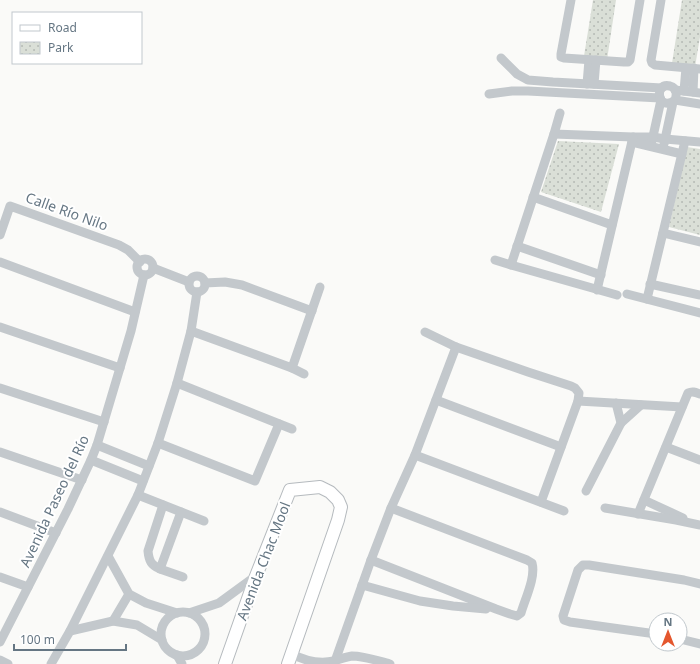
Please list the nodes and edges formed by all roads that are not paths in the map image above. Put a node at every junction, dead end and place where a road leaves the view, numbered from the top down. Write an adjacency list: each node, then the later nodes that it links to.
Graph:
1 (570, 0): 5 (street)
2 (640, 0): 5 (street)
3 (661, 0): 6 (street)
4 (501, 58): 7 (street)
5 (593, 60): 9 (street)
6 (693, 68): 12 (street)
7 (517, 74): 8 (street); 11 (street)
8 (553, 82): 9 (street); 13 (street)
9 (591, 84): 10 (street)
10 (662, 88): 12 (street); 15 (street)
11 (514, 91): 13 (street); 14 (street)
12 (688, 91): 16 (street)
13 (551, 93): 15 (street)
14 (489, 94)
15 (660, 99): 16 (street); 20 (street)
16 (674, 101): 17 (street); 21 (street)
17 (700, 104)
18 (560, 112): 19 (street)
19 (554, 134): 22 (street); 28 (street)
20 (653, 137): 21 (street); 22 (street); 25 (street)
21 (665, 139): 23 (street); 26 (street)
22 (632, 140): 25 (street); 29 (street)
23 (685, 141): 24 (street); 27 (street)
24 (700, 142)
25 (650, 146): 26 (street)
26 (663, 150): 27 (street)
27 (682, 154): 30 (street)
28 (533, 197): 29 (street); 33 (street)
29 (612, 225): 40 (street)
30 (663, 233): 32 (street); 43 (street)
31 (0, 235): 36 (street, Calle Río Nilo)
32 (700, 242)
33 (517, 246): 37 (street); 40 (street)
34 (495, 260): 37 (street)
35 (0, 262): 52 (street)
36 (140, 262): 38 (street); 39 (street)
37 (511, 265): 45 (street)
38 (153, 268): 39 (street); 41 (street)
39 (144, 275): 52 (street, Avenida Paseo del Río)
40 (601, 275): 45 (street)
41 (190, 282): 42 (street); 46 (street)
42 (205, 283): 46 (street); 51 (street)
43 (650, 284): 49 (street); 50 (street)
44 (320, 287): 51 (street)
45 (597, 290): 48 (street)
46 (197, 292): 55 (street)
47 (627, 294): 50 (street)
48 (617, 295)
49 (700, 296)
50 (647, 299): 53 (street)
51 (312, 311): 59 (street)
52 (135, 312): 58 (street, Avenida Paseo del Río)
53 (700, 313)
54 (0, 327): 58 (street)
55 (191, 331): 59 (street); 61 (street)
56 (425, 332): 57 (street)
57 (456, 346): 64 (street); 65 (street)
58 (120, 368): 69 (street, Avenida Paseo del Río)
59 (292, 368): 60 (street)
60 (304, 374)
61 (176, 383): 71 (street); 73 (street)
62 (0, 388): 69 (street)
63 (700, 394): 68 (street)
64 (436, 400): 75 (street); 78 (street)
65 (578, 401): 66 (street); 75 (street)
66 (616, 403): 67 (street); 70 (street)
67 (641, 405): 68 (street); 70 (street)
68 (682, 407): 76 (street)
69 (104, 422): 74 (street, Avenida Paseo del Río)
70 (621, 423): 84 (street)
71 (278, 424): 72 (street); 73 (street)
72 (292, 429)
73 (158, 443): 81 (street)
74 (97, 445): 79 (street, Avenida Paseo del Río); 81 (street)
75 (561, 447): 87 (street)
76 (666, 447): 80 (street); 86 (street)
77 (0, 452): 82 (street)
78 (415, 455): 87 (street); 89 (street)
79 (91, 460): 82 (street, Avenida Paseo del Río); 83 (street)
80 (700, 460)
81 (149, 466): 83 (street)
82 (82, 480): 97 (street, Avenida Paseo del Río)
83 (143, 481): 85 (street)
84 (586, 491)
85 (138, 495): 88 (street); 98 (street)
86 (644, 500): 94 (street); 96 (street)
87 (541, 502): 91 (street)
88 (163, 505): 93 (street); 100 (street)
89 (391, 508): 99 (street); 108 (street)
90 (605, 508): 94 (street)
91 (564, 511)
92 (0, 512): 97 (street)
93 (181, 512): 95 (street); 100 (street)
94 (638, 514): 96 (street)
95 (204, 522)
96 (700, 525)
97 (56, 533): 106 (street, Avenida Paseo del Río)
98 (108, 556): 107 (street); 112 (street)
99 (371, 560): 104 (street); 108 (street)
100 (160, 569): 103 (street)
101 (256, 576): 110 (street); 119 (main road, Avenida Chac Mool); 125 (main road, Avenida Chac Mool)
102 (0, 577): 106 (street)
103 (183, 577)
104 (362, 584): 108 (street); 121 (street)
105 (700, 584): 113 (street)
106 (28, 587): 114 (street, Avenida Paseo del Río)
107 (129, 594): 109 (street); 111 (street)
108 (496, 609)
109 (177, 613): 110 (street); 115 (street)
110 (190, 613): 118 (street)
111 (113, 621): 112 (street); 115 (street)
112 (70, 631): 123 (street)
113 (648, 633)
114 (1, 639)
115 (162, 640): 118 (street)
116 (688, 641): 117 (street)
117 (700, 644)
118 (177, 655): 124 (street)
119 (290, 659): 121 (street)
120 (0, 660): 122 (street)
121 (334, 662): 126 (street)
122 (8, 664)
123 (51, 664)
124 (182, 664)
125 (225, 664)
126 (390, 664)

